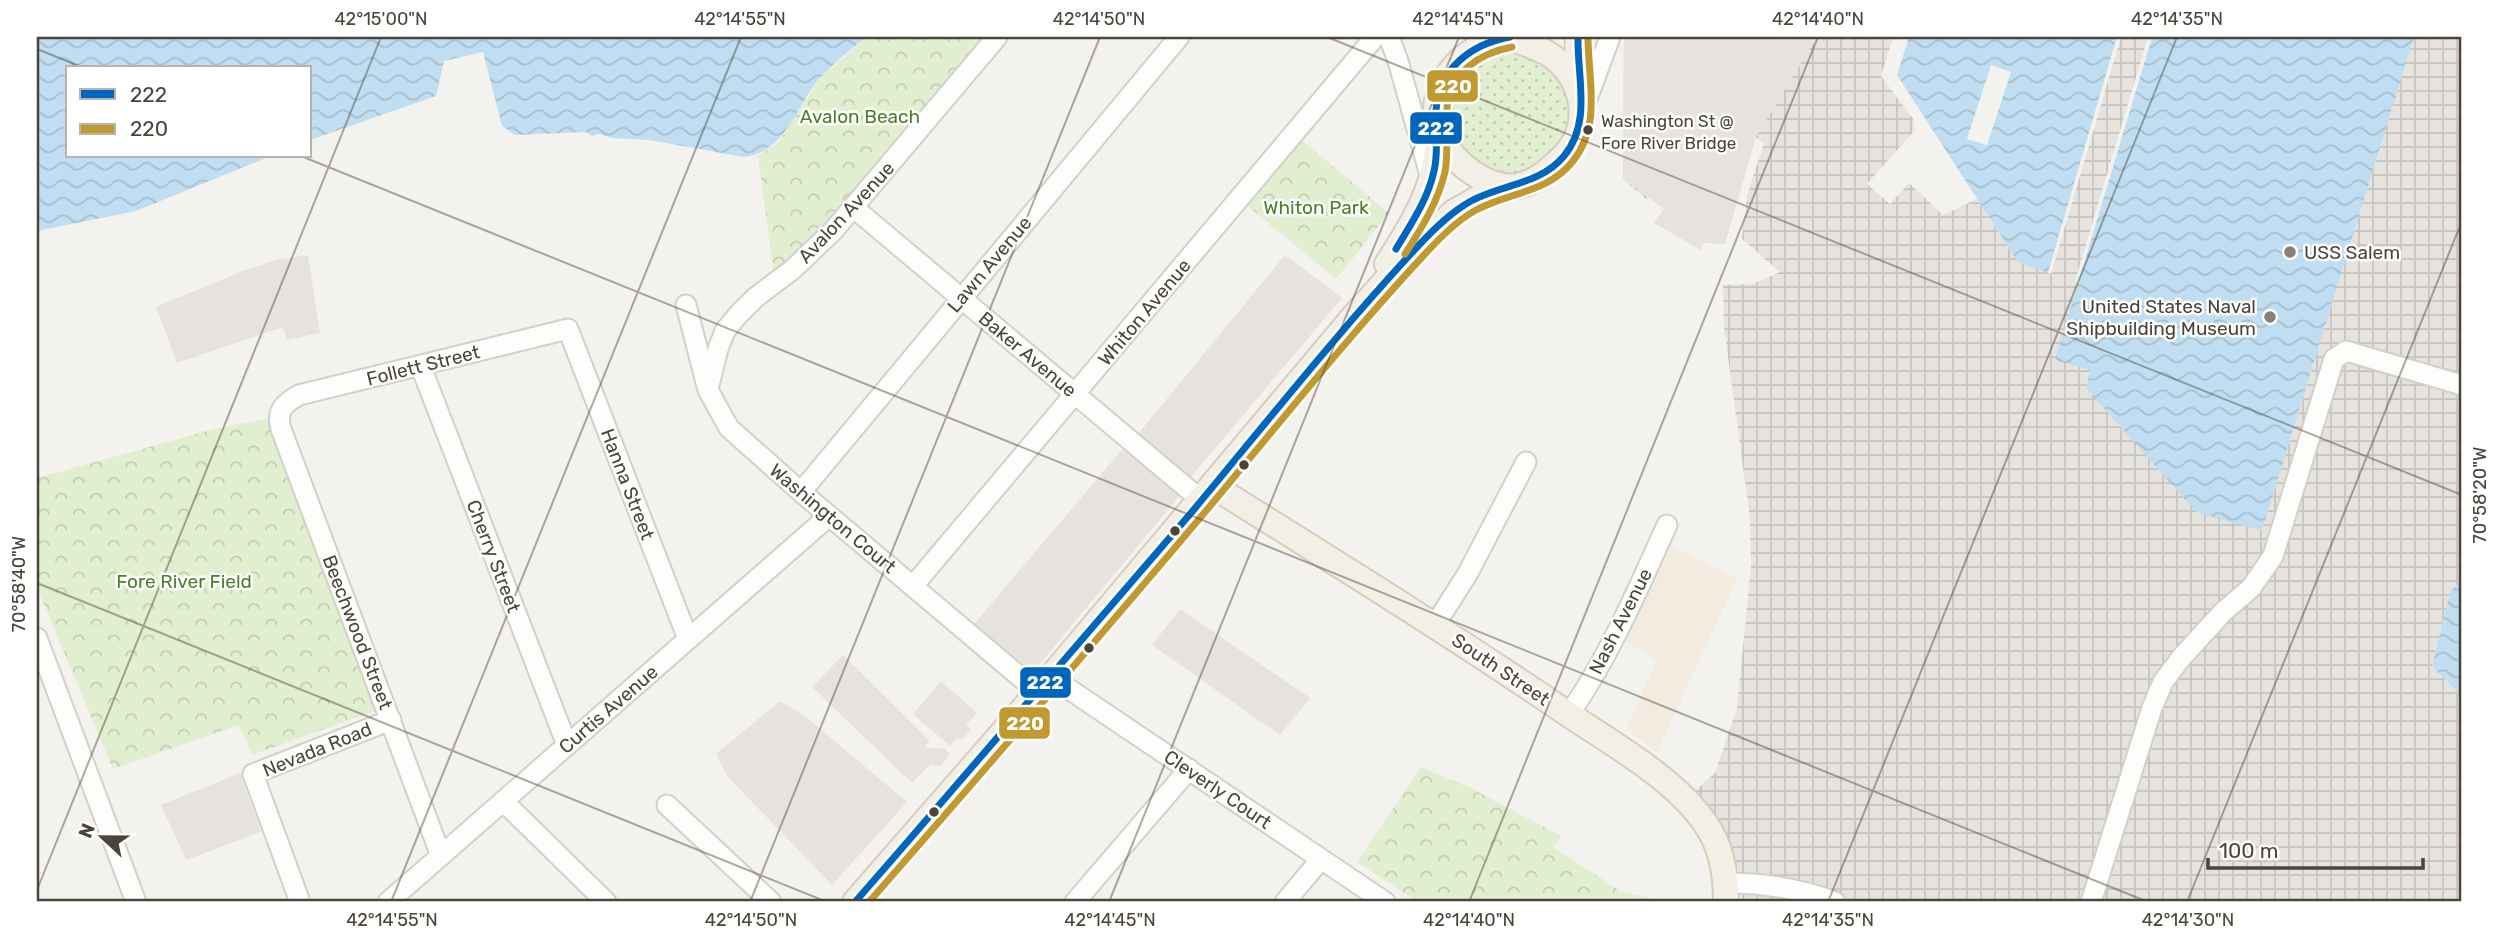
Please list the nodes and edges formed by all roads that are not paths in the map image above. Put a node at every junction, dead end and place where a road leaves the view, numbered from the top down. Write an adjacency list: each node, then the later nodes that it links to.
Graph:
1 (997, 37): 12 (street, Avalon Avenue)
2 (1180, 37): 13 (street, Lawn Avenue)
3 (1375, 37): 20 (street, Whiton Avenue)
4 (1389, 37): 10 (street)
5 (1578, 37): 8 (main road)
6 (1610, 37): 8 (street)
7 (1500, 38): 8 (main road); 9 (main road)
8 (1581, 103): 11 (main road)
9 (1437, 127): 10 (main road); 11 (main road)
10 (1431, 180): 15 (main road)
11 (1510, 187): 15 (main road)
12 (854, 208): 13 (street, Baker Avenue); 19 (street, Avalon Avenue)
13 (961, 297): 20 (street, Baker Avenue); 23 (street, Lawn Avenue)
14 (685, 305): 19 (street, Washington Court)
15 (1355, 315): 24 (main road)
16 (568, 329): 17 (street, Follett Street); 30 (street, Hanna Street)
17 (421, 366): 21 (street, Follett Street); 34 (street, Cherry Street)
18 (2462, 385): 51 (street)
19 (708, 390): 23 (street, Washington Court)
20 (1075, 394): 24 (street, Baker Avenue); 27 (street, Whiton Avenue)
21 (281, 408): 33 (street, Beechwood Street)
22 (1526, 462): 28 (street)
23 (801, 492): 25 (street, Washington Court)
24 (1207, 493): 28 (main road, South Street); 31 (main road)
25 (829, 516): 27 (street, Washington Court); 30 (street, Curtis Avenue)
26 (1667, 525): 32 (street, Nash Avenue)
27 (913, 586): 31 (street, Washington Court)
28 (1435, 625): 32 (main road, South Street)
29 (37, 638): 41 (street)
30 (688, 639): 34 (street, Curtis Avenue)
31 (1045, 684): 35 (street, Cleverly Court); 46 (main road)
32 (1569, 714): 40 (main road, South Street)
33 (391, 720): 38 (street, Beechwood Street); 42 (street, Nevada Road)
34 (567, 745): 36 (street, Curtis Avenue)
35 (1189, 769): 39 (street, Cleverly Court); 47 (street)
36 (503, 801): 38 (street, Curtis Avenue); 44 (street)
37 (667, 805): 45 (street)
38 (441, 856): 43 (street, Curtis Avenue)
39 (1321, 859): 48 (street); 49 (street, Cleverly Court)
40 (1726, 893): 50 (street)
41 (136, 902)
42 (300, 902)
43 (388, 902)
44 (606, 902)
45 (771, 902)
46 (855, 902)
47 (1075, 902)
48 (1285, 902)
49 (1385, 902)
50 (1835, 902)
51 (2091, 902)

